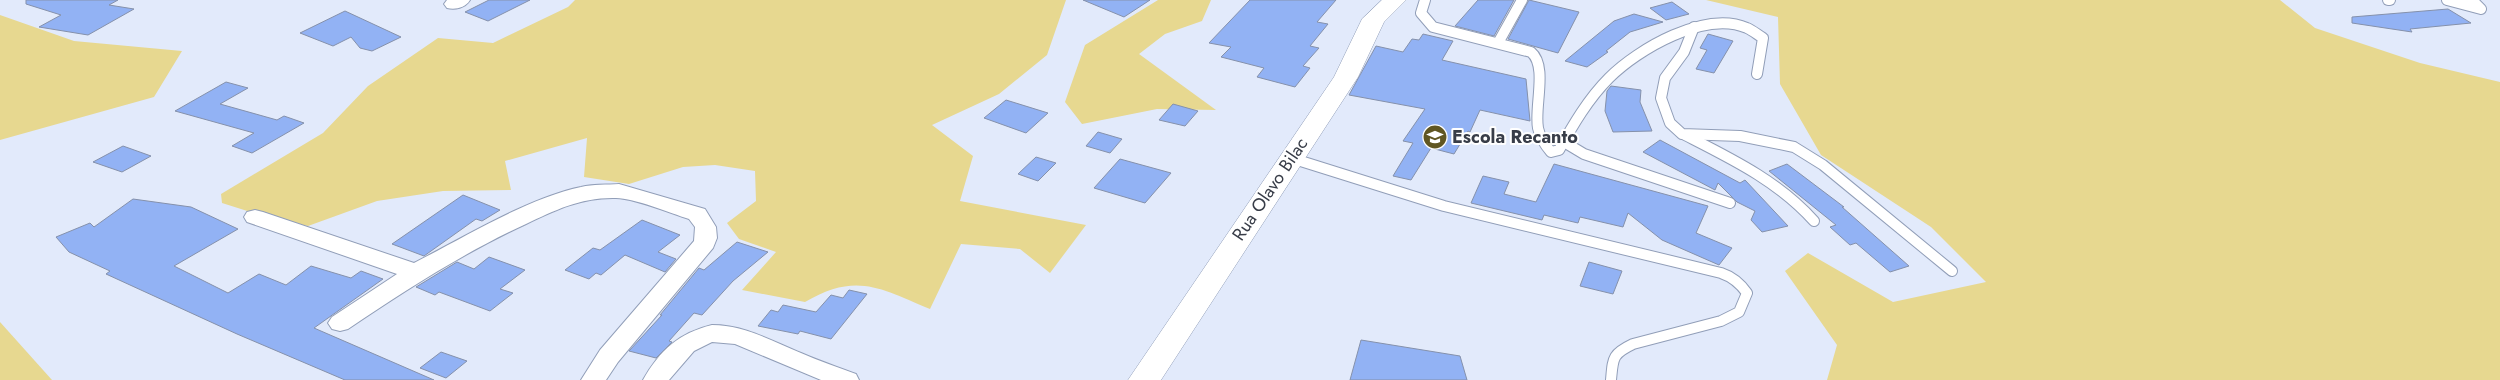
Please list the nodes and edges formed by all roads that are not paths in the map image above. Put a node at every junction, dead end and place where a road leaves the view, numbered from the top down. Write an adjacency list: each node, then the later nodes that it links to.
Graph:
1 (1395, 0): 11 (main road, Rua Olavo Bilac)
2 (1425, 0): 7 (lane)
3 (1522, 0): 7 (lane)
4 (2448, 0): 5 (lane)
5 (2472, 0)
6 (1694, 27): 8 (lane); 9 (lane); 10 (lane)
7 (1498, 43): 10 (lane)
8 (1757, 74)
9 (1682, 134): 14 (lane); 15 (lane)
10 (1564, 142): 12 (lane)
11 (1290, 158): 21 (main road, Rua Olavo Bilac); 22 (lane)
12 (1730, 203)
13 (256, 218): 16 (street)
14 (1814, 221)
15 (1952, 271)
16 (416, 272): 17 (street); 18 (street)
17 (340, 323)
18 (593, 380)
19 (656, 380): 20 (street)
20 (847, 380)
21 (1144, 380)
22 (1611, 380)

